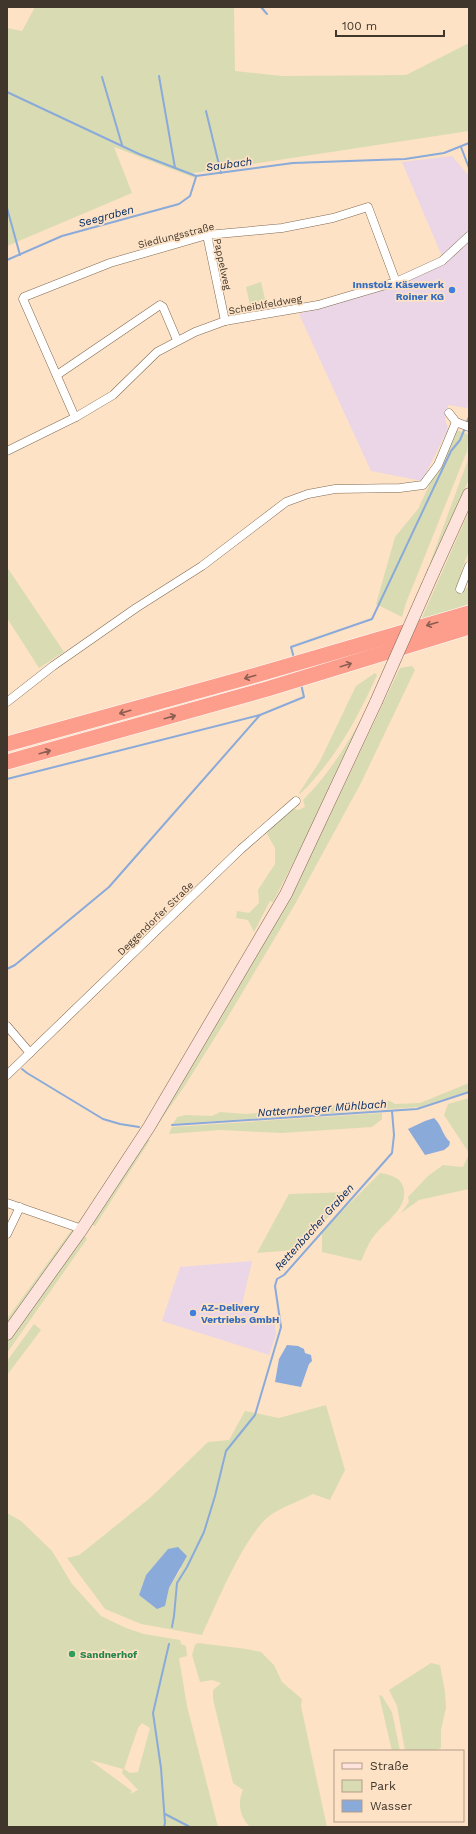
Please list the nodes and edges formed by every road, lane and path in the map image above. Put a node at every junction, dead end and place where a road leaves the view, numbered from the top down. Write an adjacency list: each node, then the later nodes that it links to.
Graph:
1 (206, 235): 3 (street, Siedlungsstraße); 4 (street, Pappelweg); 6 (street, Siedlungsstraße)
2 (469, 236): 3 (street, Scheiblfeldweg)
3 (396, 282): 4 (street, Scheiblfeldweg)
4 (225, 321): 5 (street, Scheiblfeldweg)
5 (177, 340): 6 (street); 8 (street, Scheiblfeldweg)
6 (57, 375): 8 (street, Siedlungsstraße)
7 (449, 413): 9 (street)
8 (76, 417): 10 (street, Scheiblfeldweg)
9 (464, 425): 16 (street)
10 (7, 451)
11 (469, 494): 25 (main road, bridge)
12 (469, 566): 13 (street)
13 (460, 589)
14 (469, 613): 17 (highway, one-way to 17)
15 (469, 627): 18 (highway, one-way to 15)
16 (7, 702)
17 (7, 744)
18 (7, 762)
19 (296, 801): 21 (street, Deggendorfer Straße)
20 (7, 1026): 21 (street)
21 (30, 1053): 22 (street, Deggendorfer Straße)
22 (7, 1075)
23 (7, 1203): 24 (street)
24 (20, 1207): 25 (street); 26 (street)
25 (82, 1229): 27 (main road)
26 (7, 1234)
27 (7, 1334)

